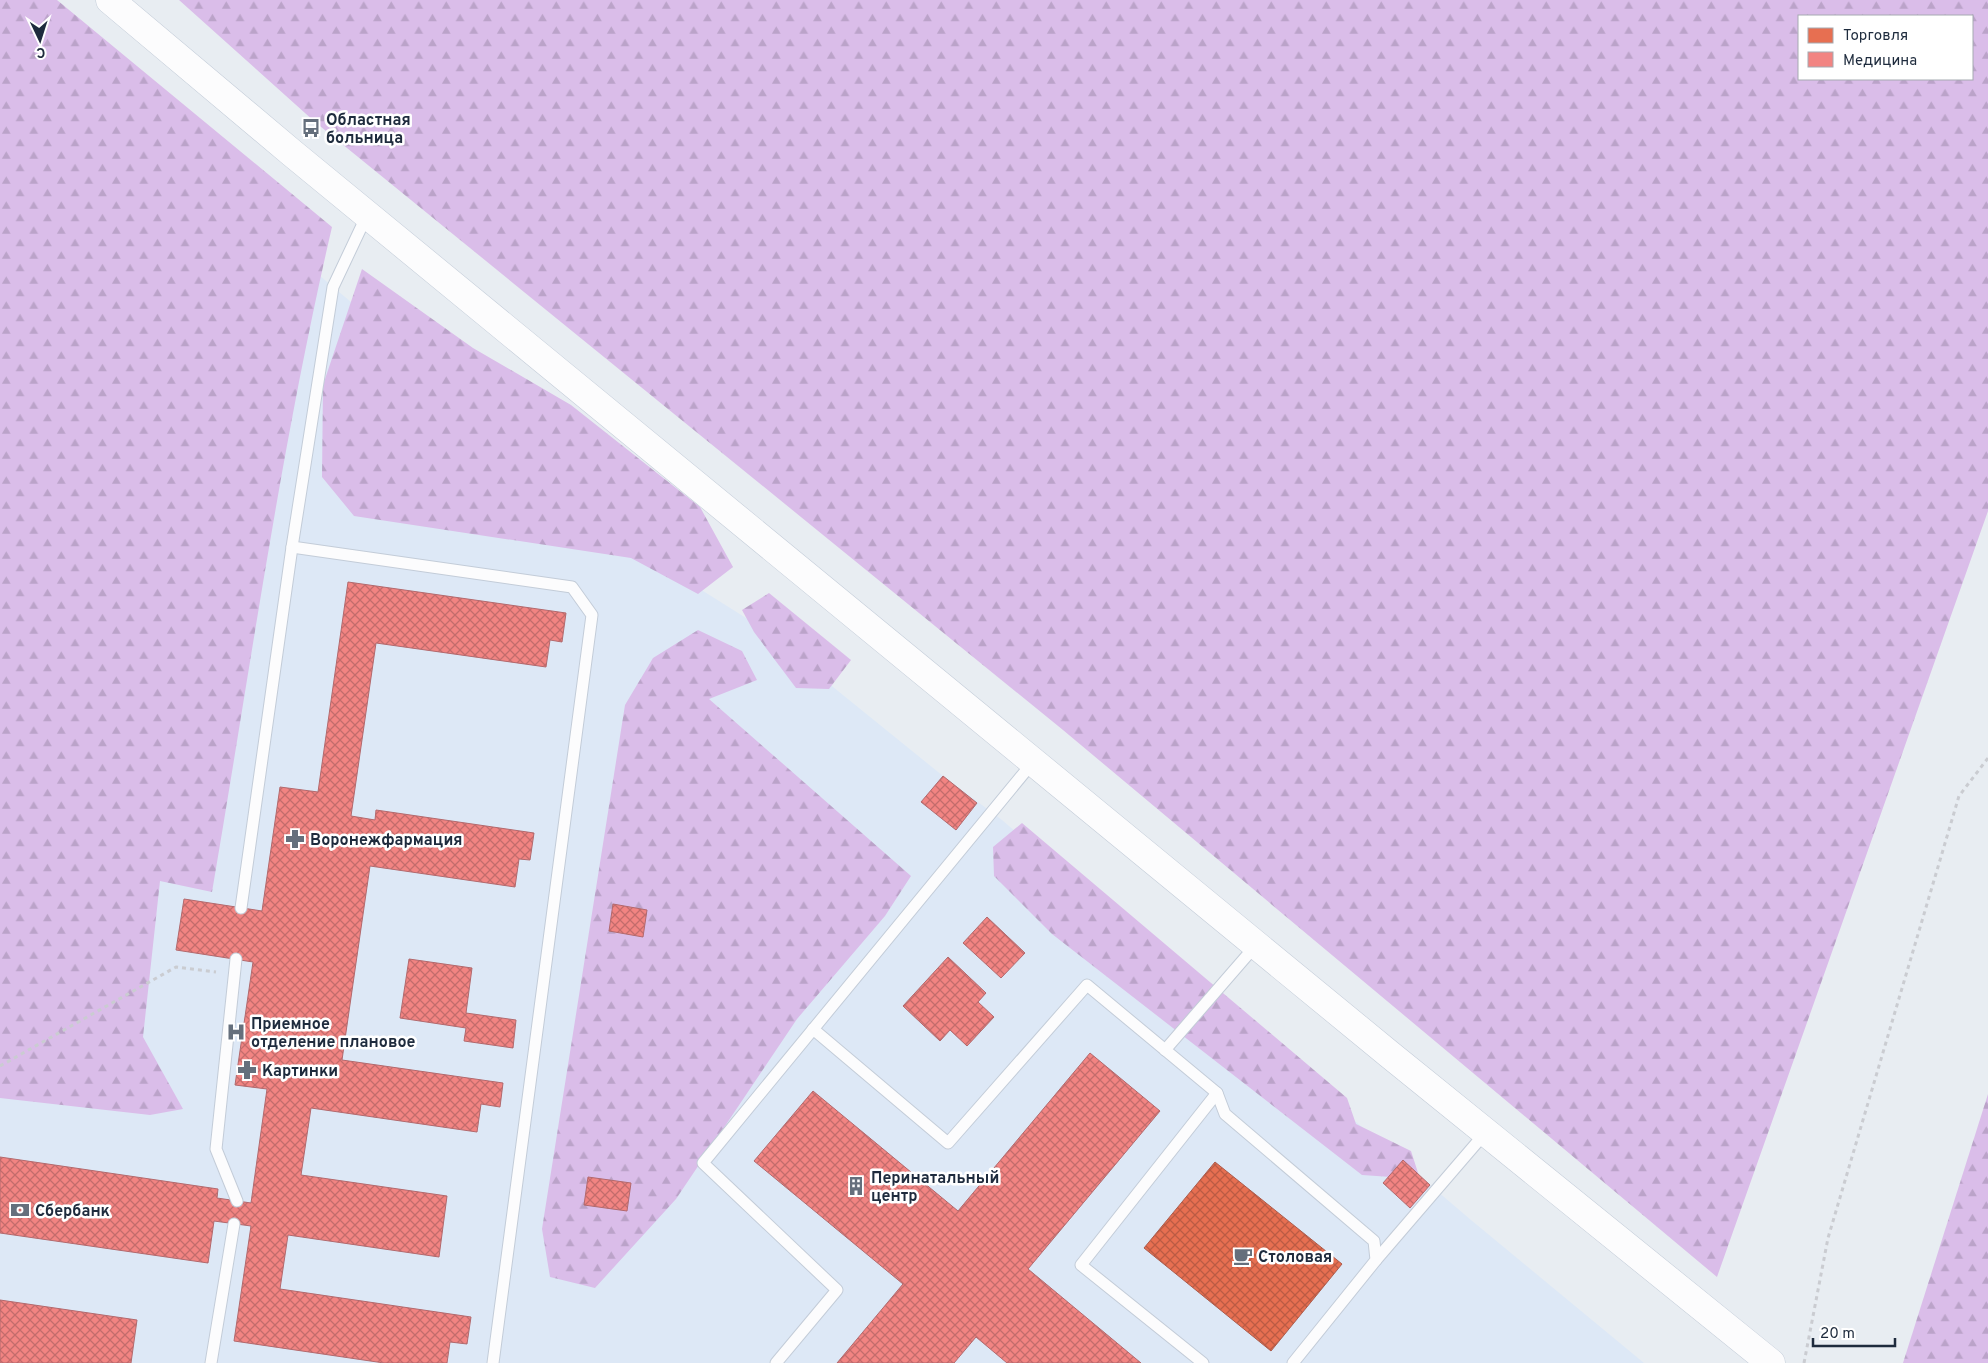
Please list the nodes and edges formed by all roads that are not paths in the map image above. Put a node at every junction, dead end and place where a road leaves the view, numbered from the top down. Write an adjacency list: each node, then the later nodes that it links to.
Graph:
1 (110, 0): 2 (street)
2 (367, 215): 3 (lane); 4 (street)
3 (292, 547): 5 (lane); 16 (lane)
4 (1034, 761): 6 (street); 8 (lane)
5 (241, 908)
6 (1258, 944): 9 (lane); 11 (street)
7 (236, 959): 12 (lane)
8 (813, 1029): 9 (lane); 17 (lane)
9 (1165, 1050): 10 (lane)
10 (1217, 1093): 14 (lane); 18 (lane)
11 (1487, 1131): 14 (lane); 20 (street)
12 (237, 1201)
13 (234, 1224): 15 (lane)
14 (1376, 1260): 19 (lane)
15 (211, 1363)
16 (493, 1363)
17 (776, 1363)
18 (1203, 1363)
19 (1294, 1363)
20 (1771, 1363)

